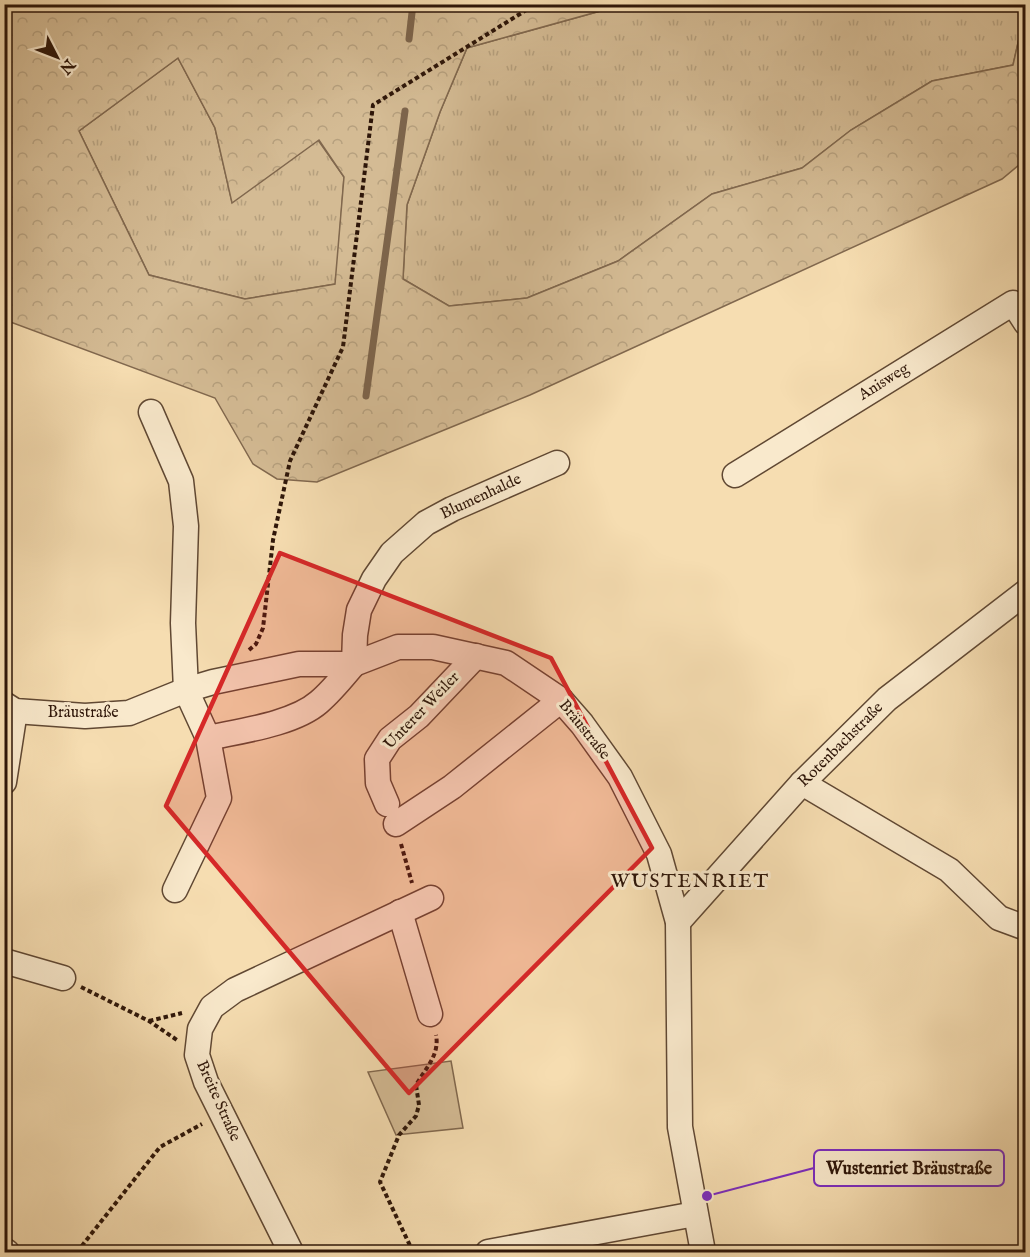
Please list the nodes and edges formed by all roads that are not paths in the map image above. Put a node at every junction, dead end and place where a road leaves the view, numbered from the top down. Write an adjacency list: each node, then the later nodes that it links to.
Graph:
1 (1026, 323): 4 (street, Anisweg)
2 (151, 412): 8 (street)
3 (557, 463): 7 (street, Blumenhalde)
4 (735, 475)
5 (1026, 592): 13 (street, Rotenbachstraße)
6 (476, 656): 7 (street, Bräustraße); 9 (street, Bräustraße); 9 (street, Unterer Weiler)
7 (354, 664): 8 (street, Bräustraße); 11 (street)
8 (186, 690): 10 (street, Bräustraße); 11 (street)
9 (561, 700): 15 (street, Bräustraße)
10 (10, 707): 12 (street)
11 (208, 738): 14 (street)
12 (4, 782)
13 (802, 783): 15 (street, Rotenbachstraße); 16 (street)
14 (175, 890)
15 (678, 922): 20 (street, Bräustraße)
16 (1026, 928)
17 (4, 961): 18 (street)
18 (63, 978)
19 (430, 1014): 21 (street, Breite Straße)
20 (695, 1214): 22 (street); 23 (street, Bräustraße)
21 (291, 1252)
22 (488, 1252)
23 (703, 1252)

